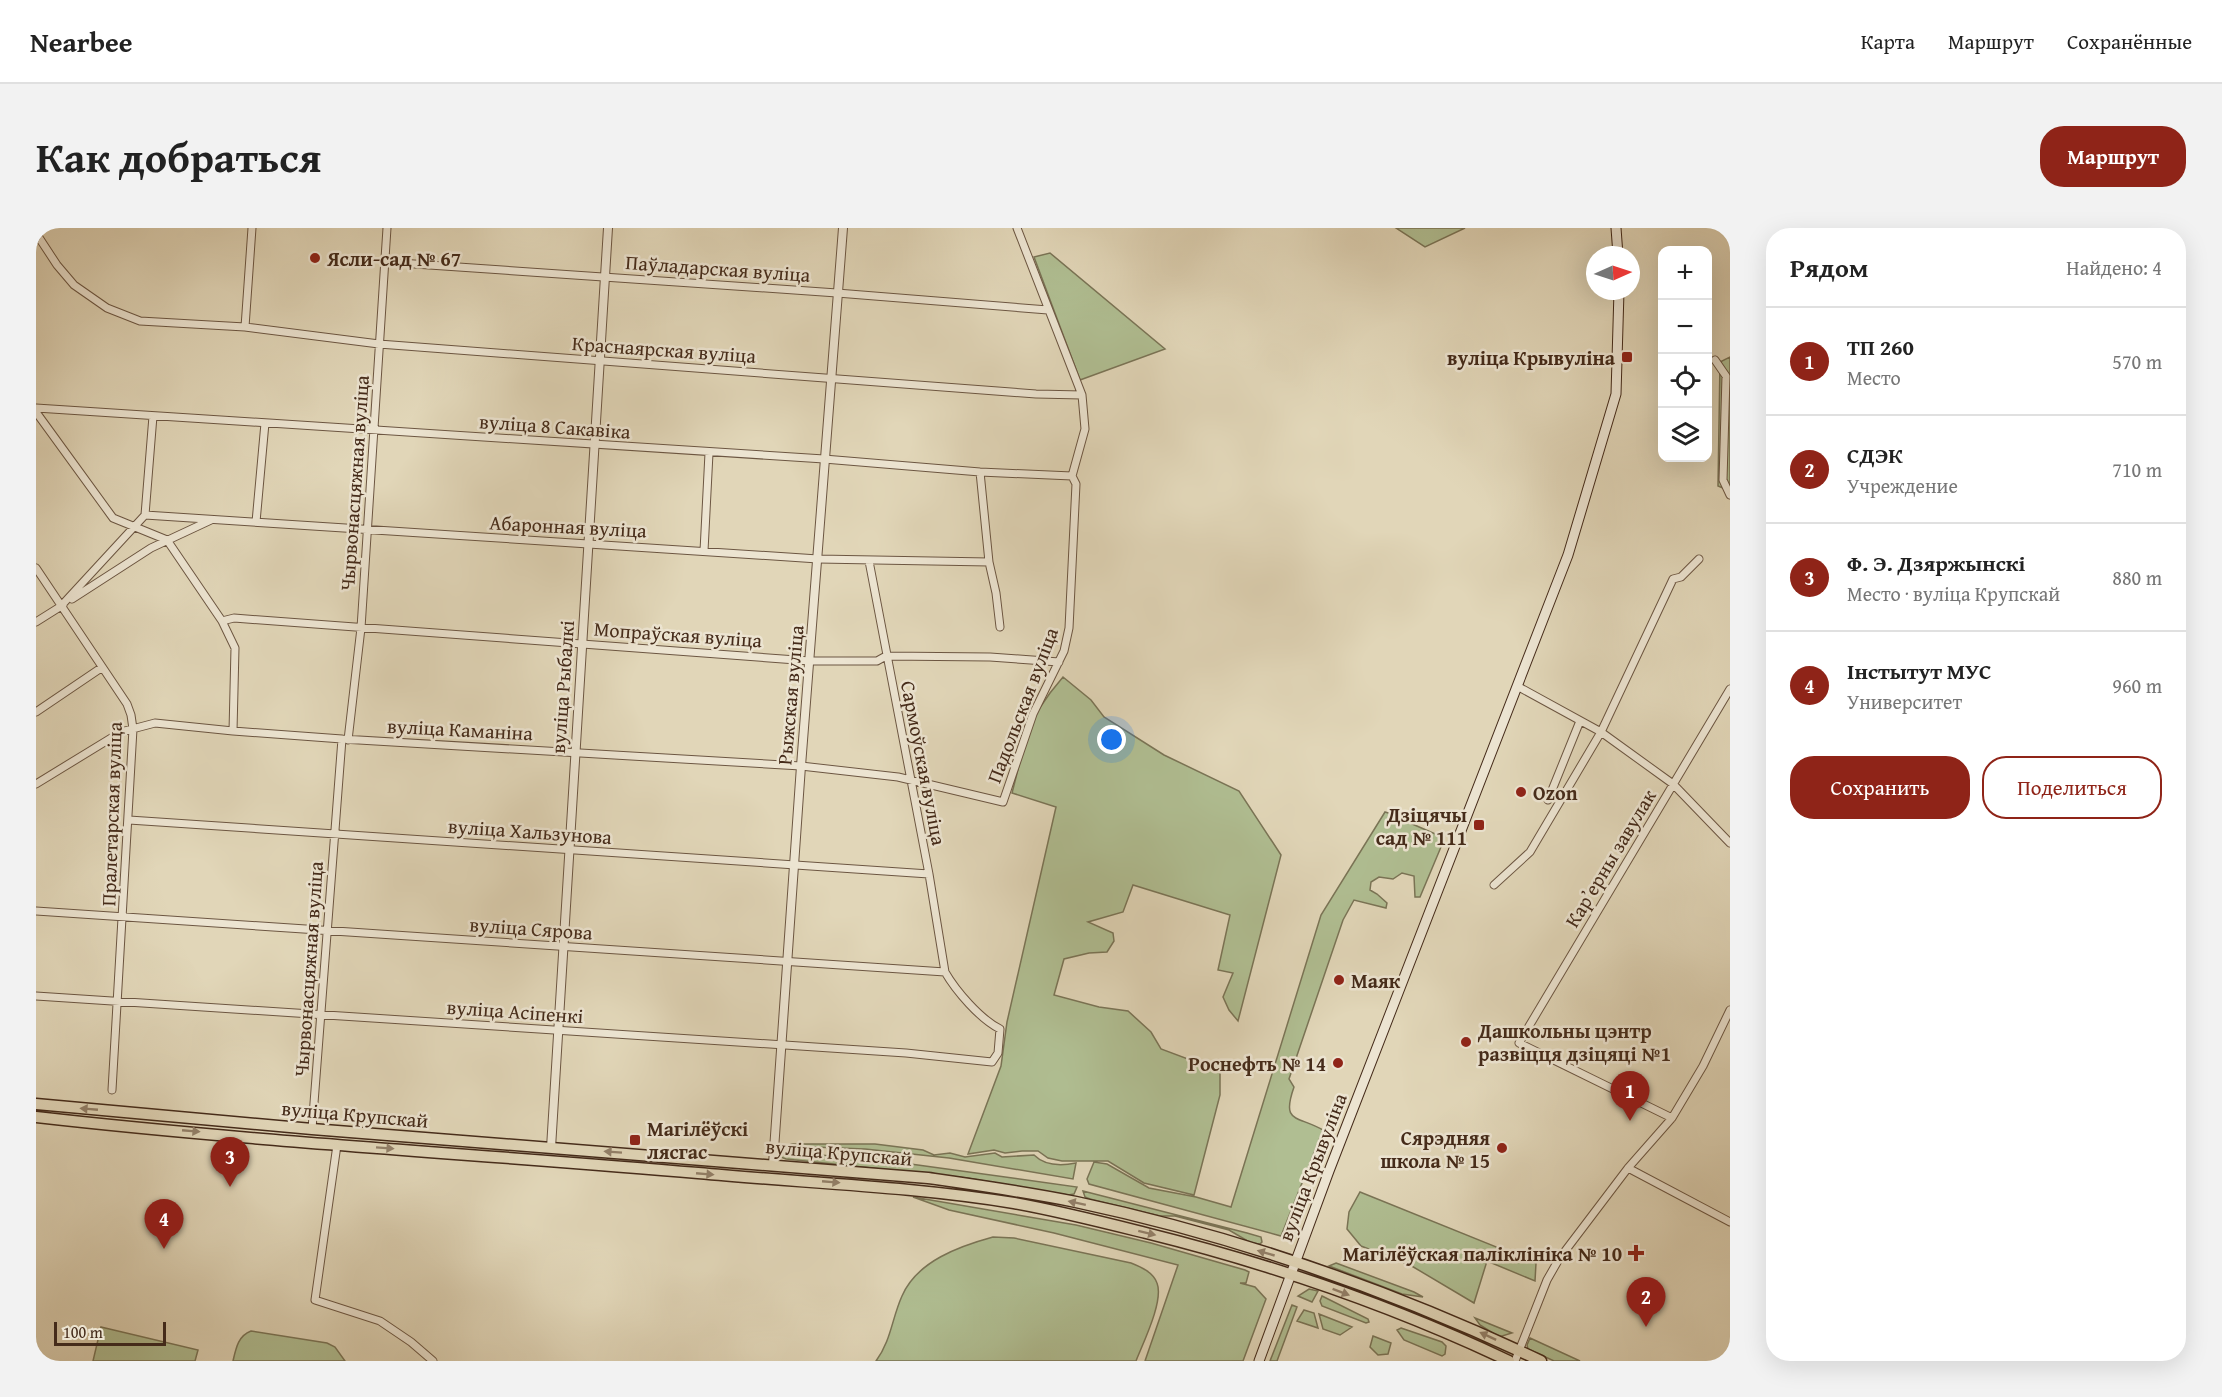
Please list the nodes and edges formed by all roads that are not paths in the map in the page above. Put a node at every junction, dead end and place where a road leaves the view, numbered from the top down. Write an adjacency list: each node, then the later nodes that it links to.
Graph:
1 (252, 228): 14 (street)
2 (387, 228): 9 (street, Чырвонасцяжная вуліца)
3 (608, 228): 10 (street, вуліца Рыбалкі)
4 (843, 228): 11 (street, Рыжская вуліца)
5 (1017, 228): 13 (street)
6 (1616, 228): 8 (main road)
7 (36, 233): 14 (street, Краснаярская вуліца)
8 (1617, 246)
9 (385, 262): 10 (street, Паўладарская вуліца); 15 (street, Чырвонасцяжная вуліца)
10 (605, 278): 11 (street, Паўладарская вуліца); 17 (street, вуліца Рыбалкі)
11 (837, 293): 13 (street, Паўладарская вуліца); 18 (street, Рыжская вуліца)
12 (1619, 300): 53 (main road, вуліца Крывуліна)
13 (1048, 310): 19 (street)
14 (245, 327): 15 (street, Краснаярская вуліца)
15 (379, 344): 17 (street, Краснаярская вуліца); 23 (street, Чырвонасцяжная вуліца)
16 (1714, 360): 29 (street)
17 (600, 361): 18 (street, Краснаярская вуліца); 24 (street, вуліца Рыбалкі)
18 (830, 378): 19 (street, Краснаярская вуліца); 26 (street, Рыжская вуліца)
19 (1082, 395): 28 (street)
20 (36, 410): 21 (street, вуліца 8 Сакавіка); 33 (street)
21 (153, 416): 22 (street, вуліца 8 Сакавіка); 30 (street)
22 (265, 423): 23 (street, вуліца 8 Сакавіка); 32 (street)
23 (373, 431): 24 (street, вуліца 8 Сакавіка); 34 (street, Чырвонасцяжная вуліца)
24 (594, 444): 25 (street, вуліца 8 Сакавіка); 36 (street, вуліца Рыбалкі)
25 (709, 453): 26 (street, вуліца 8 Сакавіка); 37 (street)
26 (824, 459): 27 (street, вуліца 8 Сакавіка); 38 (street, Рыжская вуліца)
27 (981, 472): 28 (street, вуліца 8 Сакавіка); 41 (street)
28 (1072, 476): 51 (street, Падольская вуліца)
29 (1730, 495)
30 (145, 515): 31 (street, Абаронная вуліца); 33 (street)
31 (213, 519): 32 (street, Абаронная вуліца); 35 (street)
32 (256, 522): 34 (street, Абаронная вуліца)
33 (135, 528): 35 (street); 43 (street)
34 (366, 531): 36 (street, Абаронная вуліца); 47 (street, Чырвонасцяжная вуліца)
35 (167, 540): 43 (street); 44 (street)
36 (587, 543): 37 (street, Абаронная вуліца); 48 (street, вуліца Рыбалкі)
37 (704, 551): 38 (street, Абаронная вуліца)
38 (818, 559): 40 (street, Абаронная вуліца); 50 (street, Рыжская вуліца)
39 (1699, 559): 59 (street)
40 (869, 561): 41 (street, Абаронная вуліца); 49 (street, Сармоўская вуліца)
41 (989, 562): 46 (street)
42 (36, 568): 43 (street, Пралетарская вуліца)
43 (61, 606): 45 (street); 52 (street, Пралетарская вуліца)
44 (222, 621): 47 (street, Мопраўская вуліца); 58 (street)
45 (36, 622)
46 (1000, 627)
47 (361, 628): 48 (street, Мопраўская вуліца); 60 (street, Чырвонасцяжная вуліца)
48 (581, 643): 50 (street, Мопраўская вуліца); 61 (street, вуліца Рыбалкі)
49 (886, 656): 50 (street, Мопраўская вуліца); 51 (street, Мопраўская вуліца); 63 (street, Сармоўская вуліца)
50 (810, 661): 62 (street, Рыжская вуліца)
51 (1059, 662): 67 (street, Падольская вуліца)
52 (101, 668): 55 (street); 57 (street, Пралетарская вуліца)
53 (1517, 686): 56 (street); 97 (main road, вуліца Крывуліна)
54 (1730, 689): 65 (street, Карʼерны завулак)
55 (36, 712)
56 (1580, 721): 59 (street); 66 (street)
57 (133, 729): 58 (street, вуліца Каманіна); 64 (street, вуліца Каманіна); 68 (street, Пралетарская вуліца)
58 (233, 731): 60 (street, вуліца Каманіна)
59 (1601, 732): 65 (street); 74 (street)
60 (345, 740): 61 (street, вуліца Каманіна); 69 (street, Чырвонасцяжная вуліца)
61 (574, 752): 62 (street, вуліца Каманіна); 71 (street, вуліца Рыбалкі)
62 (801, 766): 63 (street, вуліца Каманіна); 72 (street, Рыжская вуліца)
63 (912, 781): 67 (street, вуліца Каманіна); 73 (street, Сармоўская вуліца)
64 (36, 784)
65 (1673, 784): 70 (street); 90 (street, Карʼерны завулак)
66 (1548, 800)
67 (1003, 802)
68 (129, 820): 69 (street, вуліца Хальзунова); 76 (street, Пралетарская вуліца)
69 (334, 833): 71 (street, вуліца Хальзунова); 77 (street, Чырвонасцяжная вуліца)
70 (1729, 840)
71 (568, 850): 72 (street, вуліца Хальзунова); 78 (street, вуліца Рыбалкі)
72 (795, 865): 73 (street, вуліца Хальзунова); 79 (street, Рыжская вуліца)
73 (929, 874): 80 (street, Сармоўская вуліца)
74 (1494, 885)
75 (36, 911): 76 (street, вуліца Сярова)
76 (124, 917): 77 (street, вуліца Сярова); 82 (street, Пралетарская вуліца)
77 (327, 931): 78 (street, вуліца Сярова); 84 (street, Чырвонасцяжная вуліца)
78 (562, 947): 79 (street, вуліца Сярова); 85 (street, вуліца Рыбалкі)
79 (788, 961): 80 (street, вуліца Сярова); 86 (street, Рыжская вуліца)
80 (945, 972): 86 (street, вуліца Асіпенкі)
81 (36, 996): 82 (street, вуліца Асіпенкі)
82 (118, 1002): 84 (street, вуліца Асіпенкі); 87 (street, Пралетарская вуліца)
83 (1730, 1010): 90 (street)
84 (321, 1014): 85 (street, вуліца Асіпенкі); 91 (street, Чырвонасцяжная вуліца)
85 (557, 1031): 86 (street, вуліца Асіпенкі); 93 (street, вуліца Рыбалкі)
86 (782, 1045): 94 (street, Рыжская вуліца)
87 (112, 1090)
88 (36, 1104): 91 (main road, вуліца Крупскай, one-way to 88)
89 (36, 1117): 92 (main road, вуліца Крупскай, one-way to 92)
90 (1672, 1118): 95 (street)
91 (312, 1129): 93 (main road, вуліца Крупскай)
92 (337, 1145): 98 (main road, вуліца Крупскай, one-way to 98); 100 (street)
93 (551, 1148): 94 (main road, вуліца Крупскай, one-way to 93)
94 (773, 1164): 97 (main road, вуліца Крупскай, one-way to 94)
95 (1628, 1168): 96 (street); 99 (street)
96 (1730, 1222)
97 (1295, 1262): 98 (main road, вуліца Крывуліна); 99 (main road, вуліца Крупскай, one-way to 97)
98 (1290, 1273): 101 (main road, вуліца Крывуліна); 102 (main road, вуліца Крупскай, one-way to 102)
99 (1518, 1356): 103 (main road, вуліца Крупскай)
100 (433, 1361)
101 (1259, 1361)
102 (1509, 1361)
103 (1540, 1361)

